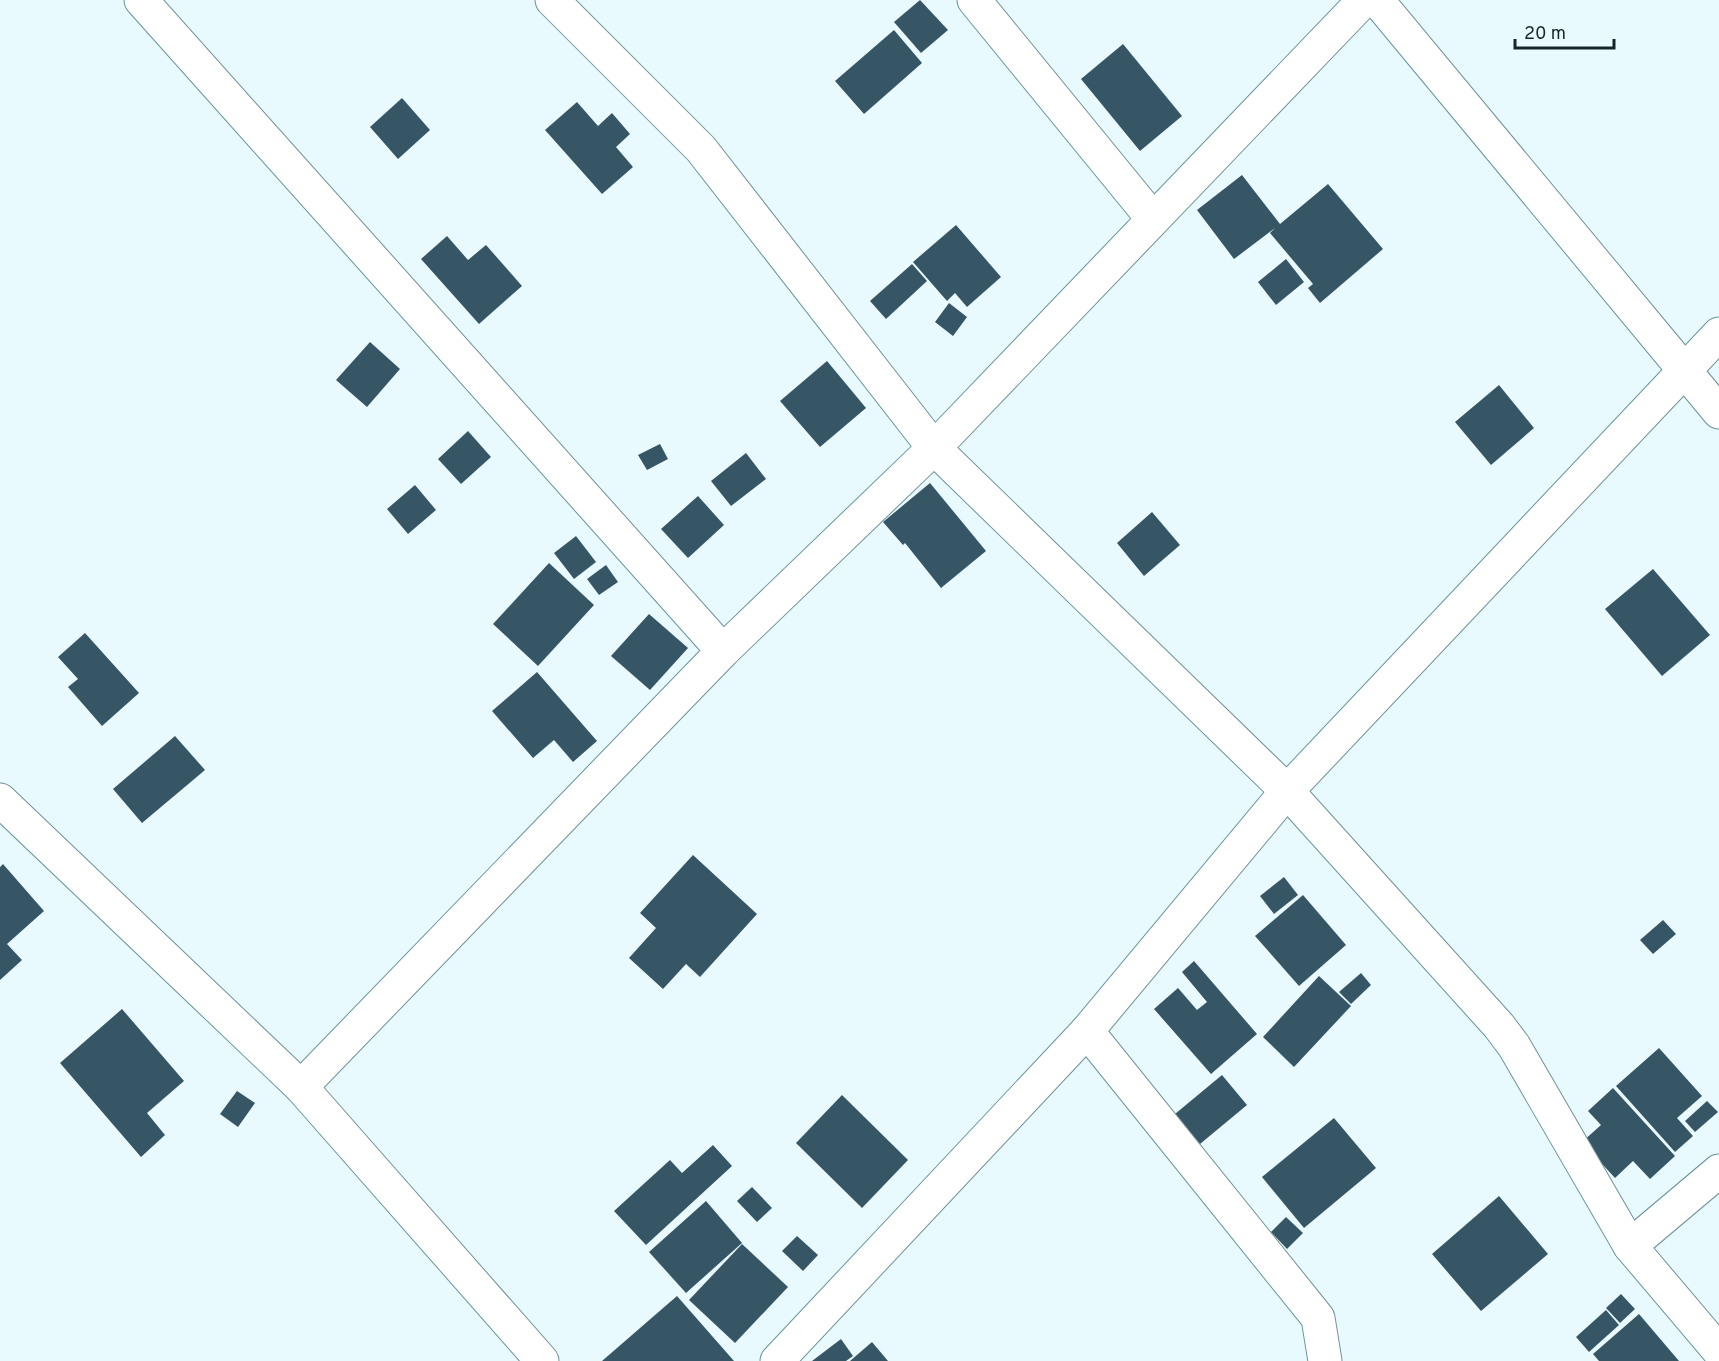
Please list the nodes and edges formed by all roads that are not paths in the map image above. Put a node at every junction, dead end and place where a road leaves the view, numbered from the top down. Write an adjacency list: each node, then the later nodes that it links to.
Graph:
1 (141, 0): 11 (street)
2 (552, 0): 10 (street)
3 (974, 0): 6 (street)
4 (1364, 0): 6 (street)
5 (1377, 0): 8 (street)
6 (1153, 219): 10 (street)
7 (1719, 334): 8 (street)
8 (1683, 371): 9 (street); 12 (street)
9 (1719, 412)
10 (934, 448): 11 (street); 12 (street)
11 (723, 651): 15 (street)
12 (1287, 792): 14 (street); 17 (street)
13 (0, 800): 15 (street)
14 (1087, 1031): 20 (street); 21 (street)
15 (301, 1087): 19 (street)
16 (1719, 1171): 17 (street)
17 (1630, 1246): 18 (street)
18 (1719, 1351)
19 (542, 1361)
20 (777, 1361)
21 (1325, 1361)

